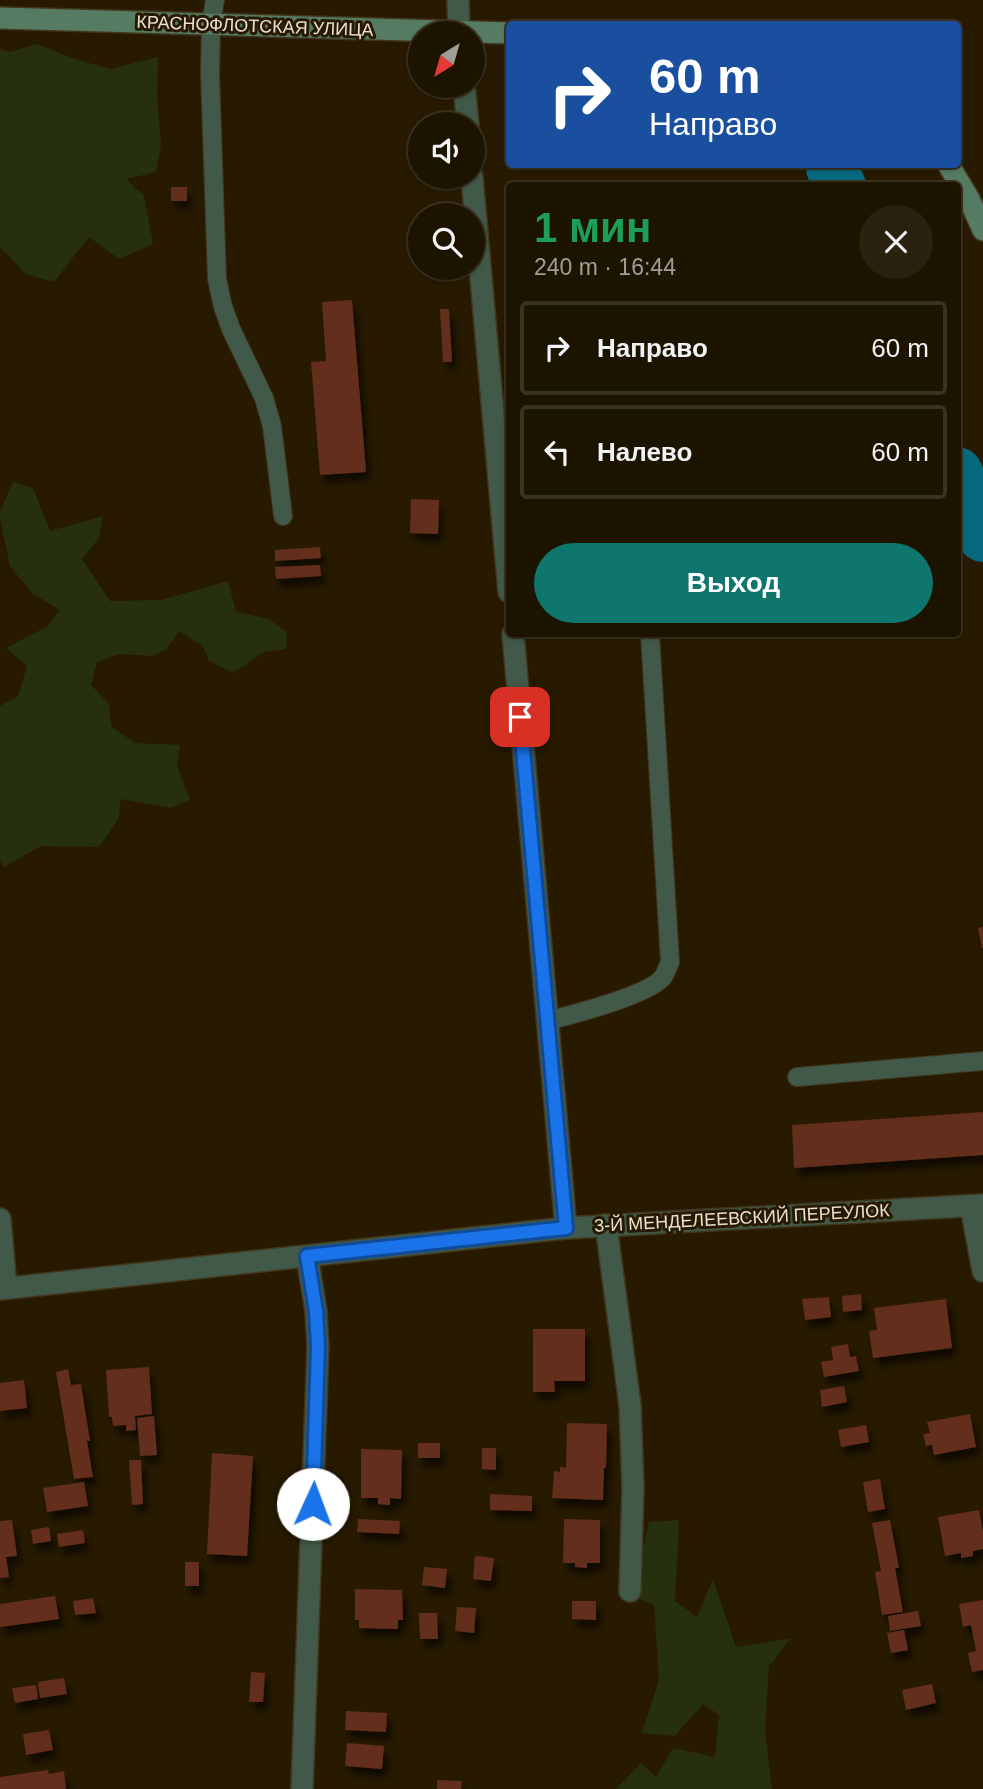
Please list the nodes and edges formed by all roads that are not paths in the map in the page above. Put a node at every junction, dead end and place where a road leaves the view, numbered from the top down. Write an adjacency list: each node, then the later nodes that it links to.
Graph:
1 (215, 0): 5 (lane)
2 (458, 0): 4 (street)
3 (0, 18): 5 (street, КРАСНОФЛОТСКАЯ УЛИЦА)
4 (459, 21)
5 (211, 24): 6 (street, КРАСНОФЛОТСКАЯ УЛИЦА); 13 (lane)
6 (408, 31)
7 (485, 33): 8 (street, КРАСНОФЛОТСКАЯ УЛИЦА)
8 (506, 33)
9 (961, 186): 11 (street)
10 (473, 189): 12 (street)
11 (983, 230)
12 (505, 506): 14 (street)
13 (283, 516)
14 (506, 528)
15 (513, 637): 17 (street)
16 (650, 637): 17 (lane)
17 (548, 1021): 23 (street)
18 (983, 1061): 19 (lane)
19 (797, 1077)
20 (977, 1206): 22 (street, 3-Й МЕНДЕЛЕЕВСКИЙ ПЕРЕУЛОК); 25 (street)
21 (0, 1219): 26 (street)
22 (606, 1225): 23 (street, 3-Й МЕНДЕЛЕЕВСКИЙ ПЕРЕУЛОК); 27 (street)
23 (566, 1228): 24 (street, 3-Й МЕНДЕЛЕЕВСКИЙ ПЕРЕУЛОК)
24 (307, 1256): 26 (street, 3-Й МЕНДЕЛЕЕВСКИЙ ПЕРЕУЛОК); 28 (street)
25 (983, 1271)
26 (3, 1288)
27 (630, 1591)
28 (302, 1789)

